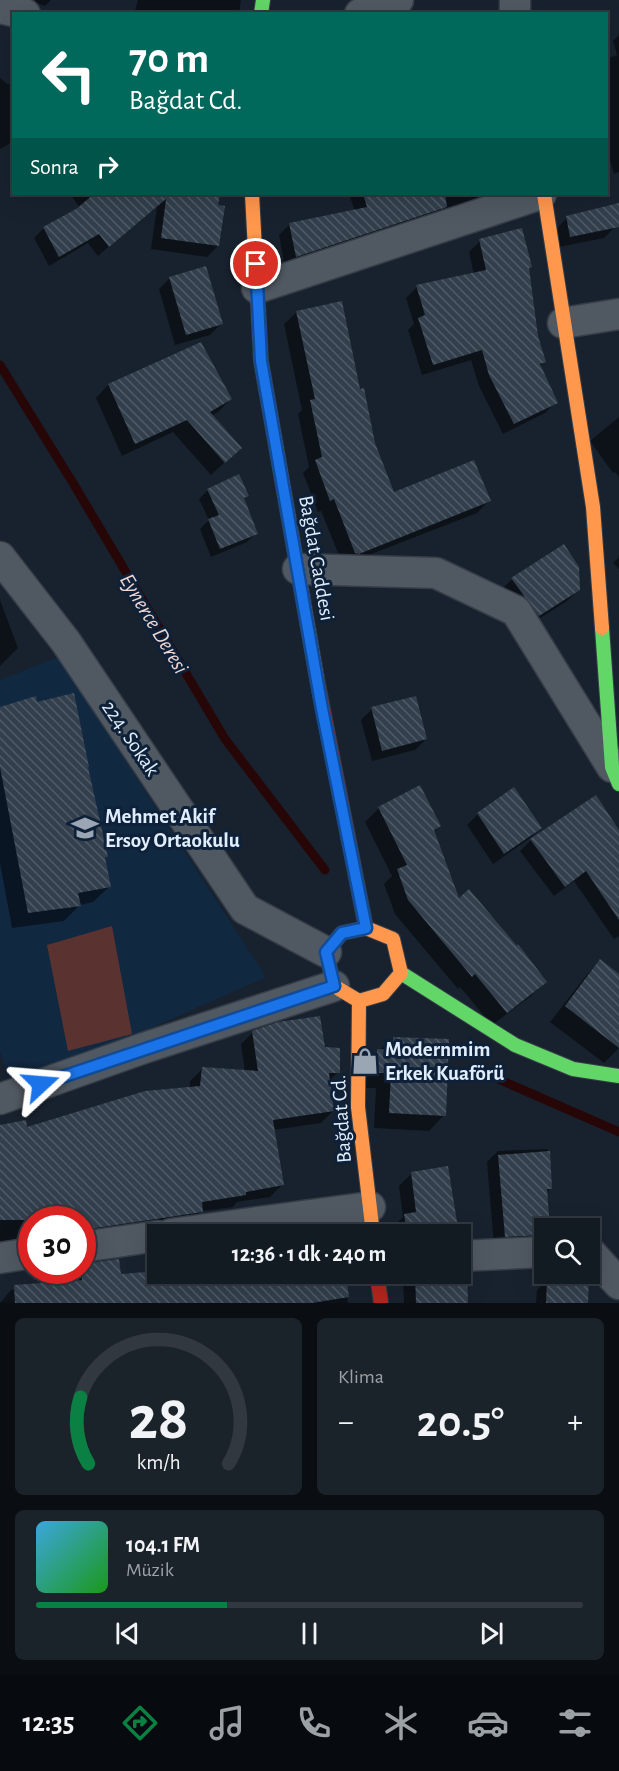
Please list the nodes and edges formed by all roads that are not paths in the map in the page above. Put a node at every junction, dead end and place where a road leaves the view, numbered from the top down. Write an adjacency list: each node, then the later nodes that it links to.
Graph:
1 (398, 0): 4 (street)
2 (0, 8): 3 (street)
3 (17, 12)
4 (365, 12)
5 (252, 195): 8 (main road, Bağdat Caddesi)
6 (540, 195): 8 (street)
7 (543, 195): 10 (main road)
8 (257, 288): 12 (main road, Bağdat Caddesi)
9 (619, 314): 10 (street)
10 (563, 324): 13 (main road)
11 (0, 557): 15 (street, 224. Sokak)
12 (298, 569): 13 (street); 14 (main road, Bağdat Caddesi)
13 (615, 775)
14 (366, 928): 15 (main road); 16 (main road)
15 (326, 952): 17 (main road, Bağdat Cd.)
16 (401, 973): 17 (main road); 18 (main road)
17 (346, 994): 19 (street); 20 (main road, Bağdat Cd.)
18 (619, 1076)
19 (0, 1099)
20 (371, 1221): 21 (street)
21 (325, 1224)
22 (147, 1237): 23 (street)
23 (96, 1244)
24 (534, 1252): 25 (street)
25 (471, 1255)
26 (18, 1256): 27 (street)
27 (0, 1258)
28 (600, 1263): 30 (street)
29 (378, 1284): 31 (main road)
30 (619, 1284)
31 (381, 1303)

